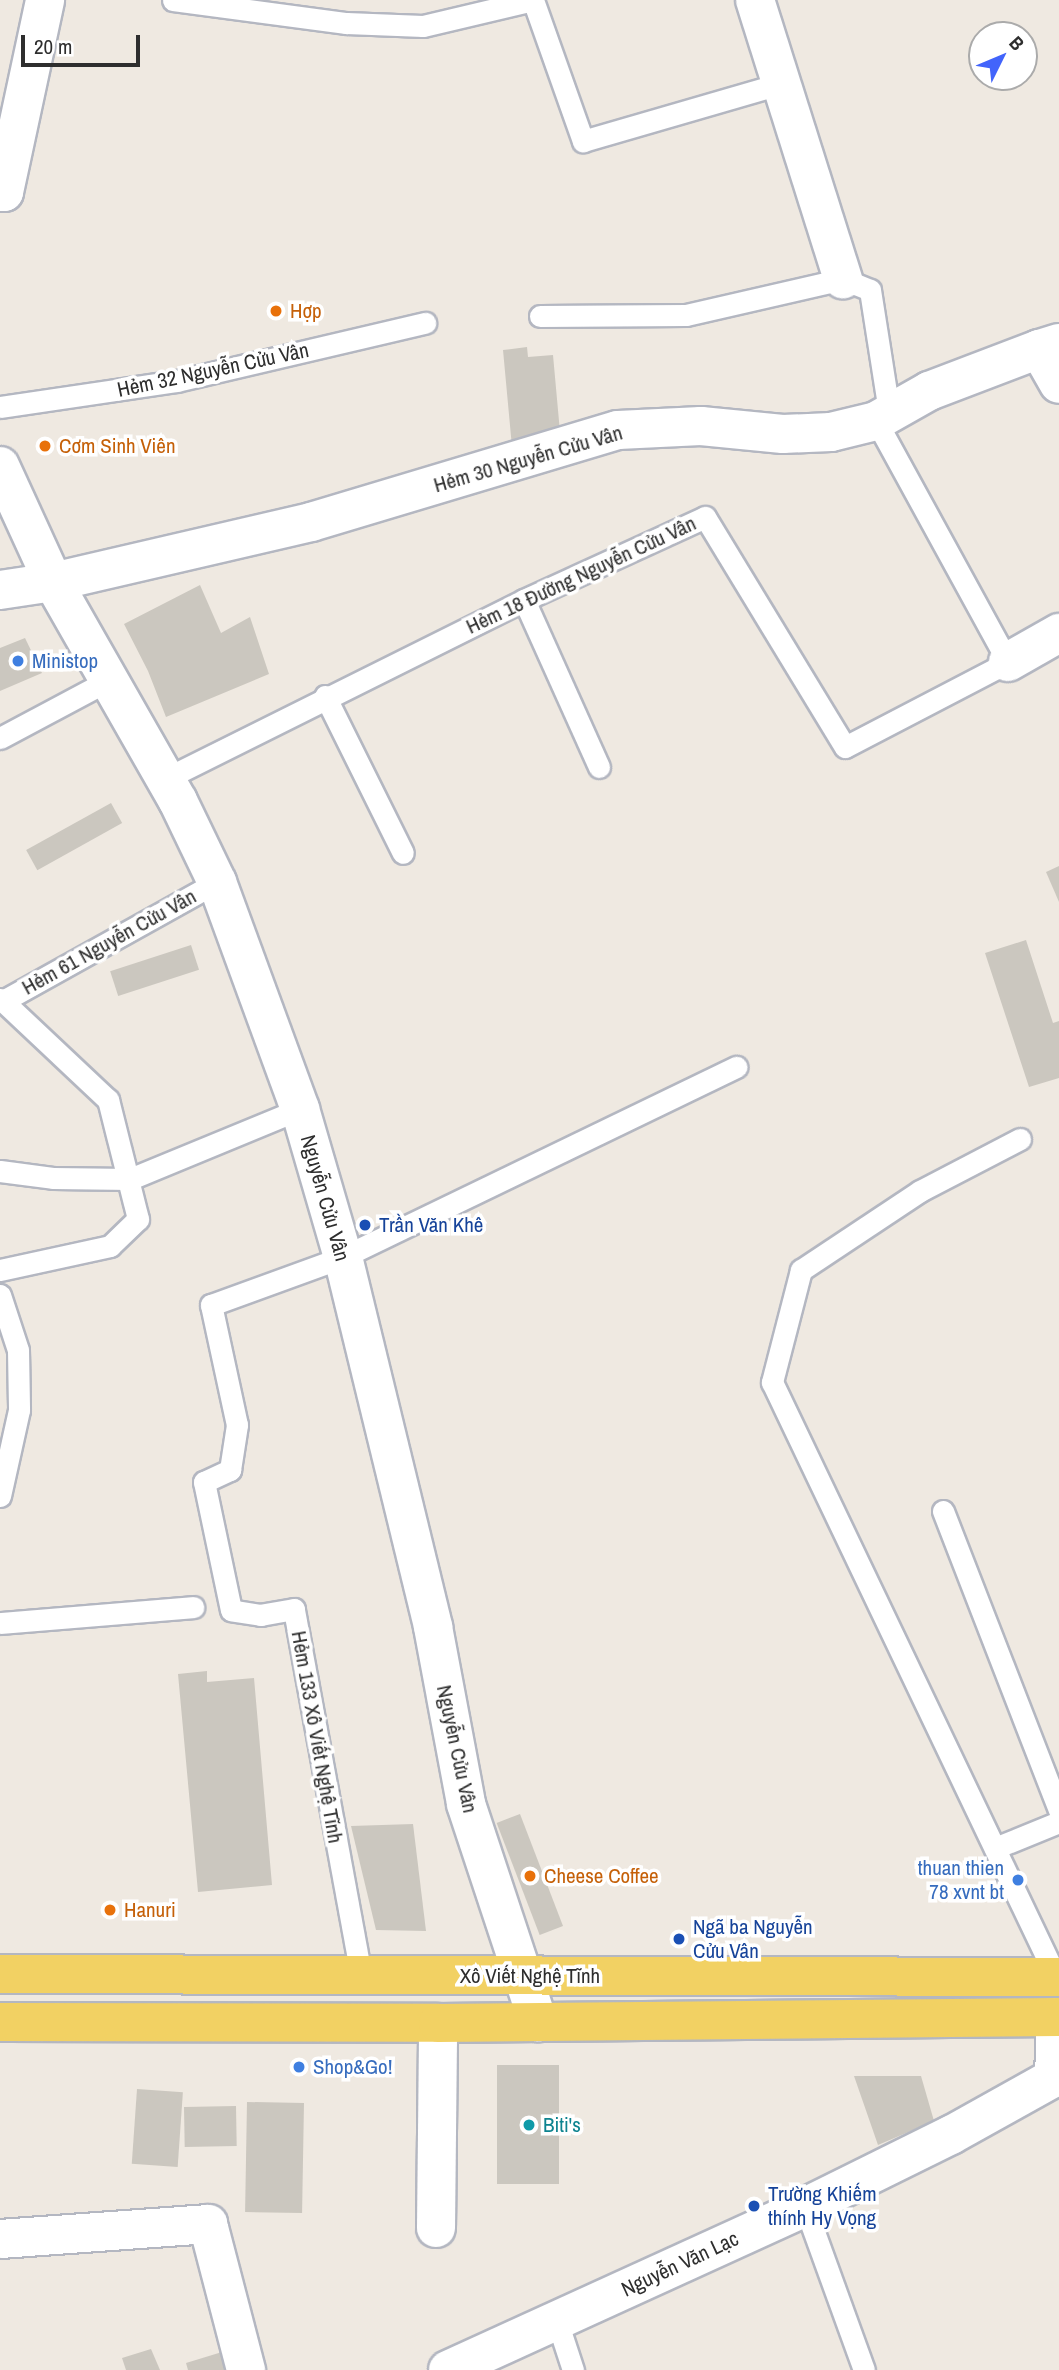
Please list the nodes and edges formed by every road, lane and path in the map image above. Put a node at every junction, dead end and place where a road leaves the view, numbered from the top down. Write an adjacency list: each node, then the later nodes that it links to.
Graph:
1 (45, 0): 5 (street)
2 (173, 0): 4 (lane)
3 (755, 0): 4 (street)
4 (782, 83): 6 (street)
5 (0, 192)
6 (842, 279): 7 (lane); 12 (lane)
7 (540, 316)
8 (425, 323): 11 (lane, Hẻm 32 Nguyễn Cửu Vân)
9 (1049, 346): 10 (street); 12 (street, Hẻm 30 Nguyễn Cửu Vân)
10 (1059, 384)
11 (0, 407)
12 (882, 416): 14 (street, Hẻm 30 Nguyễn Cửu Vân); 18 (lane)
13 (0, 467): 14 (street, Nguyễn Cửu Vân)
14 (53, 582): 15 (street); 19 (street, Nguyễn Cửu Vân)
15 (0, 590)
16 (524, 600): 18 (lane, Hẻm 18 Đường Nguyễn Cửu Vân); 20 (lane, Hẻm 18 Đường Nguyễn Cửu Vân); 22 (lane)
17 (1059, 633): 18 (street)
18 (1008, 662)
19 (109, 680): 21 (lane); 23 (street, Nguyễn Cửu Vân)
20 (325, 696): 23 (lane, Hẻm 18 Đường Nguyễn Cửu Vân); 24 (lane)
21 (0, 738)
22 (599, 767)
23 (165, 779): 25 (street, Nguyễn Cửu Vân)
24 (403, 853)
25 (217, 882): 26 (lane, Hẻm 61 Nguyễn Cửu Vân); 28 (street, Nguyễn Cửu Vân)
26 (1, 1000): 31 (lane)
27 (736, 1067): 32 (lane)
28 (300, 1109): 31 (lane); 32 (street, Nguyễn Cửu Vân)
29 (1020, 1139): 41 (lane)
30 (0, 1171): 31 (lane)
31 (130, 1180): 33 (lane)
32 (343, 1257): 43 (lane, Hẻm 133 Xô Viết Nghệ Tĩnh); 44 (street, Nguyễn Cửu Vân)
33 (0, 1270)
34 (0, 1295): 35 (lane)
35 (0, 1496)
36 (943, 1511): 39 (lane)
37 (193, 1607): 38 (lane)
38 (0, 1623)
39 (1059, 1810)
40 (1059, 1822): 41 (lane)
41 (995, 1848): 45 (lane)
42 (0, 1974): 43 (main road, Xô Viết Nghệ Tĩnh)
43 (361, 1975): 44 (main road, Xô Viết Nghệ Tĩnh)
44 (523, 1976): 45 (main road, Xô Viết Nghệ Tĩnh); 48 (street, Nguyễn Cửu Vân)
45 (1058, 1977): 46 (main road)
46 (1057, 2017): 48 (main road); 50 (street)
47 (0, 2022): 49 (main road)
48 (538, 2022): 49 (main road)
49 (438, 2023): 52 (street)
50 (1057, 2080): 51 (street, Nguyễn Văn Lạc)
51 (805, 2207): 54 (street, Nguyễn Văn Lạc); 58 (lane)
52 (436, 2228)
53 (0, 2239): 55 (street)
54 (557, 2322): 56 (street, Nguyễn Văn Lạc); 57 (lane)
55 (246, 2370)
56 (448, 2370)
57 (573, 2370)
58 (864, 2370)

